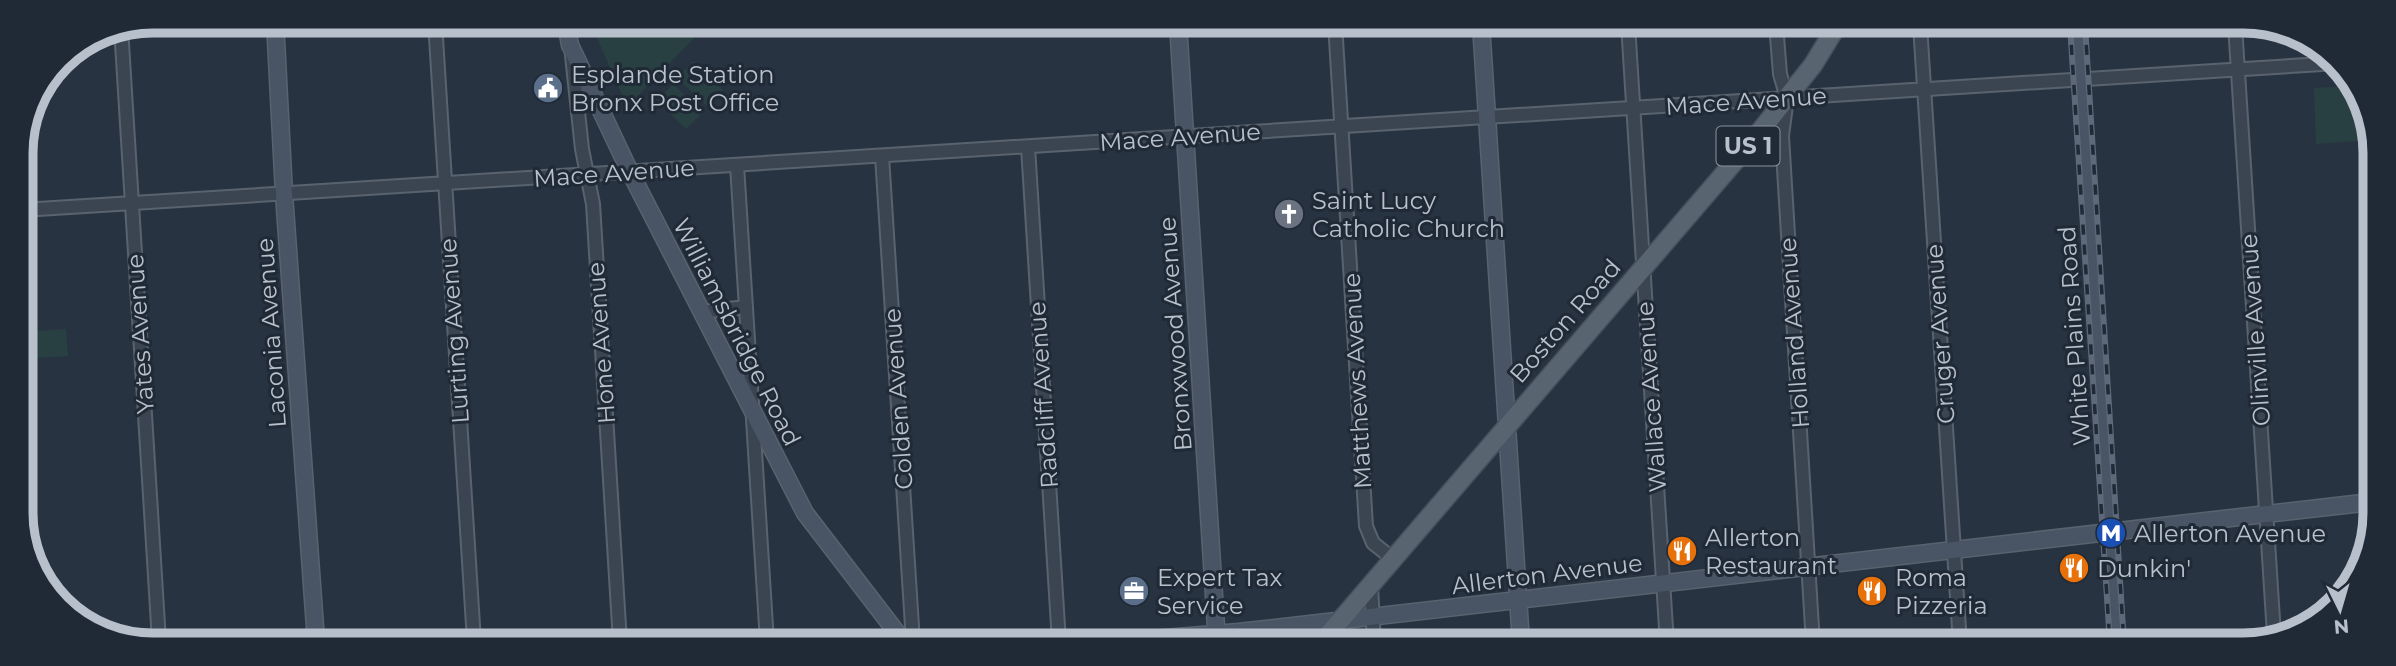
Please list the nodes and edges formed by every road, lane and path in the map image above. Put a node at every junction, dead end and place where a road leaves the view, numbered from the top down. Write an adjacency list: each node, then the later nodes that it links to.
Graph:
1 (276, 33): 30 (main road, Laconia Avenue)
2 (436, 33): 29 (street, Lurting Avenue)
3 (568, 33): 14 (main road, Williamsbridge Road)
4 (1179, 33): 23 (main road, Bronxwood Avenue)
5 (1336, 33): 22 (street, Matthews Avenue)
6 (1482, 33): 21 (main road)
7 (1629, 33): 20 (street, Wallace Avenue)
8 (1777, 33): 19 (street, Holland Avenue)
9 (1833, 33): 19 (main road, Boston Road / US 1)
10 (1920, 33): 18 (street, Cruger Avenue)
11 (2078, 33): 17 (main road, White Plains Road)
12 (2236, 33): 16 (street, Olinville Avenue)
13 (122, 38): 31 (street, Yates Avenue)
14 (570, 45): 27 (main road, Williamsbridge Road); 28 (street, Hone Avenue)
15 (2324, 65): 16 (street, Mace Avenue)
16 (2238, 70): 17 (street, Mace Avenue); 39 (street, Olinville Avenue)
17 (2081, 80): 18 (street, Mace Avenue); 40 (main road, White Plains Road)
18 (1924, 90): 19 (street, Mace Avenue); 41 (street, Cruger Avenue)
19 (1787, 98): 20 (street, Mace Avenue); 33 (main road, Boston Road / US 1); 43 (street, Holland Avenue)
20 (1633, 108): 21 (street, Mace Avenue); 33 (street, Wallace Avenue)
21 (1487, 118): 22 (street, Mace Avenue); 37 (main road)
22 (1342, 127): 23 (street, Mace Avenue); 42 (street, Matthews Avenue)
23 (1185, 137): 24 (street, Mace Avenue); 50 (main road, Bronxwood Avenue)
24 (1028, 147): 25 (street, Mace Avenue); 66 (street, Radcliff Avenue)
25 (882, 156): 26 (street, Mace Avenue); 65 (street, Colden Avenue)
26 (737, 165): 27 (street, Mace Avenue); 34 (street)
27 (630, 172): 28 (street, Mace Avenue); 35 (main road, Williamsbridge Road)
28 (587, 175): 29 (street, Mace Avenue); 62 (street, Hone Avenue)
29 (445, 183): 30 (street, Mace Avenue); 61 (street, Lurting Avenue)
30 (284, 194): 31 (street, Mace Avenue); 60 (main road, Laconia Avenue)
31 (132, 203): 32 (street, Mace Avenue); 59 (street, Yates Avenue)
32 (34, 209)
33 (1643, 267): 37 (main road, Boston Road / US 1); 44 (street, Wallace Avenue)
34 (746, 307): 35 (street); 36 (street)
35 (702, 312): 36 (main road, Williamsbridge Road)
36 (752, 410): 63 (street); 64 (main road, Williamsbridge Road)
37 (1507, 426): 42 (main road, Boston Road / US 1); 46 (main road)
38 (2363, 503): 39 (main road, Allerton Avenue)
39 (2266, 514): 40 (main road, Allerton Avenue); 49 (street, Olinville Avenue)
40 (2110, 532): 41 (main road, Allerton Avenue); 58 (main road, White Plains Road)
41 (1954, 550): 43 (main road, Allerton Avenue); 57 (street, Cruger Avenue)
42 (1393, 559): 45 (main road, Boston Road / US 1)
43 (1808, 567): 44 (main road, Allerton Avenue); 56 (street, Holland Avenue)
44 (1664, 584): 46 (main road, Allerton Avenue); 55 (street, Wallace Avenue)
45 (1371, 585): 47 (street); 48 (main road, Boston Road / US 1)
46 (1518, 601): 47 (main road, Allerton Avenue); 54 (main road)
47 (1373, 617): 48 (main road, Allerton Avenue); 53 (street)
48 (1340, 620): 51 (main road, Allerton Avenue); 52 (main road, Boston Road / US 1)
49 (2274, 628)
50 (1216, 632)
51 (1259, 632)
52 (1330, 632)
53 (1374, 632)
54 (1520, 632)
55 (1666, 632)
56 (1812, 632)
57 (1958, 632)
58 (2116, 632)
59 (159, 633)
60 (315, 633)
61 (473, 633)
62 (619, 633)
63 (766, 633)
64 (897, 633)
65 (912, 633)
66 (1058, 633)

